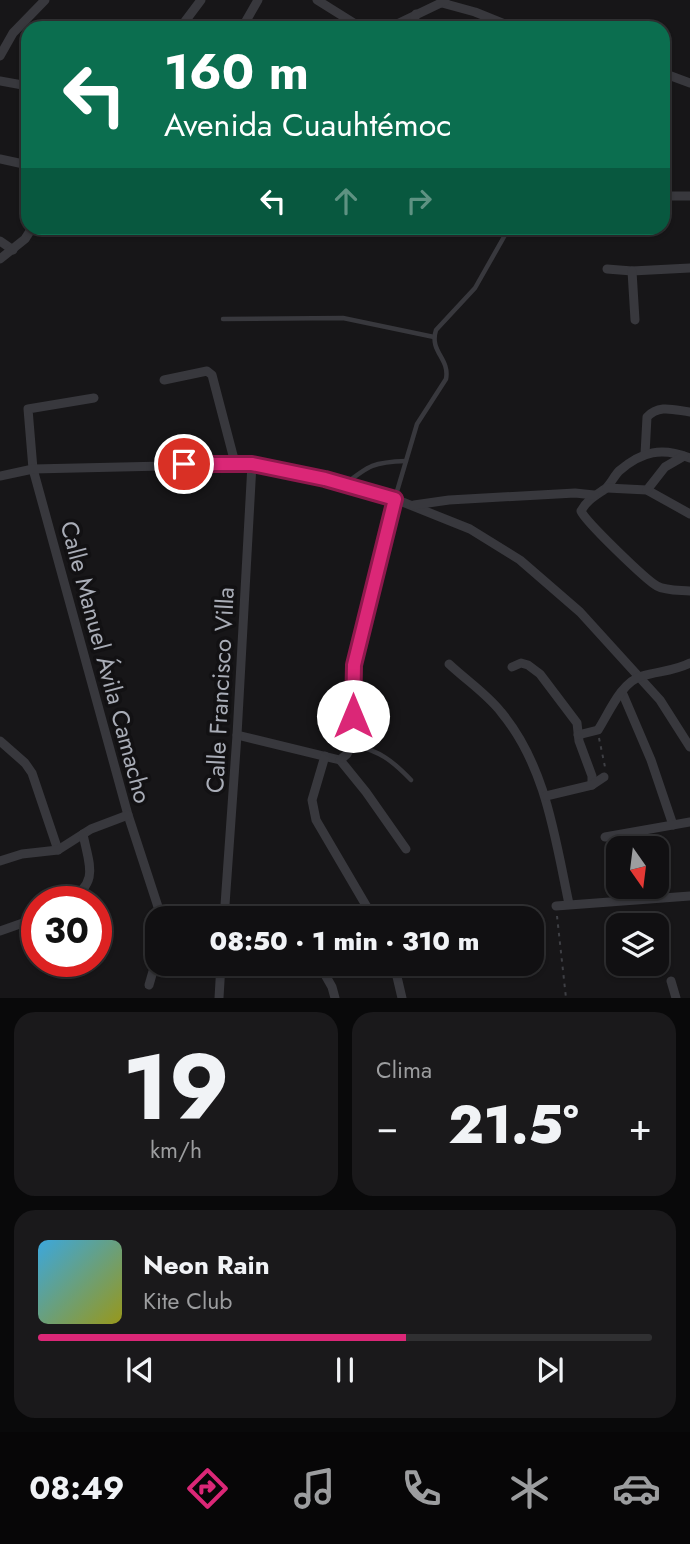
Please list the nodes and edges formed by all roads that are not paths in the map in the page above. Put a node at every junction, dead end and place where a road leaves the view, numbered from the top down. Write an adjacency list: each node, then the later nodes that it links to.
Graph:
1 (45, 0): 7 (street)
2 (201, 0): 8 (street)
3 (258, 0): 9 (street)
4 (320, 2): 10 (street)
5 (444, 2): 6 (street); 13 (street)
6 (416, 14): 11 (street); 12 (street)
7 (25, 21)
8 (185, 21)
9 (246, 21)
10 (351, 21)
11 (399, 21)
12 (414, 21)
13 (498, 21)
14 (21, 25): 15 (street)
15 (0, 57)
16 (670, 76): 18 (street)
17 (0, 81): 19 (street)
18 (690, 83)
19 (21, 85)
20 (0, 159): 21 (street)
21 (21, 163)
22 (670, 196): 23 (street)
23 (690, 196)
24 (28, 235): 27 (street)
25 (505, 235): 34 (lane)
26 (0, 241): 27 (street)
27 (13, 250): 28 (street)
28 (0, 259)
29 (690, 268): 31 (street)
30 (607, 269): 31 (street)
31 (632, 271): 33 (street)
32 (223, 320): 34 (lane)
33 (635, 320)
34 (434, 337): 40 (lane)
35 (164, 380): 41 (street)
36 (94, 398): 43 (street, Calle Manuel Ávila Camacho)
37 (690, 412): 38 (street)
38 (645, 454): 39 (street); 46 (street)
39 (687, 457): 47 (street)
40 (406, 461): 45 (lane); 49 (lane)
41 (235, 463): 42 (street); 43 (street)
42 (252, 464): 45 (street); 60 (street, Calle Francisco Villa)
43 (33, 469): 44 (street); 70 (street, Calle Manuel Ávila Camacho)
44 (0, 476)
45 (344, 485): 49 (street)
46 (607, 488): 47 (street); 48 (street)
47 (647, 490): 51 (street)
48 (594, 495): 50 (street); 52 (street)
49 (395, 499): 50 (street); 62 (street)
50 (412, 505): 56 (street)
51 (690, 514)
52 (690, 591)
53 (690, 663): 56 (street)
54 (449, 664): 69 (street)
55 (512, 667): 59 (street)
56 (639, 677): 57 (street); 58 (street)
57 (622, 692): 59 (street); 72 (street)
58 (687, 734): 63 (street)
59 (578, 735): 68 (street)
60 (237, 736): 64 (street); 82 (street, Calle Francisco Villa)
61 (0, 741): 76 (street)
62 (352, 744): 65 (street); 67 (lane)
63 (690, 747)
64 (325, 756): 65 (street); 83 (street)
65 (340, 760): 75 (street)
66 (604, 778): 68 (street)
67 (411, 780)
68 (592, 785): 69 (street)
69 (546, 796): 80 (street)
70 (128, 815): 73 (street); 81 (street, Calle Manuel Ávila Camacho)
71 (690, 822): 72 (street)
72 (673, 825): 74 (street)
73 (83, 834): 76 (street); 78 (street)
74 (605, 837)
75 (406, 849)
76 (58, 850): 77 (street)
77 (0, 861)
78 (88, 886)
79 (690, 896): 80 (street)
80 (569, 904): 84 (street)
81 (158, 906)
82 (225, 906)
83 (366, 906)
84 (556, 906)
85 (21, 924): 86 (street)
86 (0, 931)
87 (152, 976): 92 (street)
88 (220, 976): 93 (street)
89 (326, 976): 94 (street)
90 (397, 976): 95 (street)
91 (671, 981): 96 (street)
92 (149, 985)
93 (219, 998)
94 (335, 998)
95 (402, 998)
96 (676, 998)

